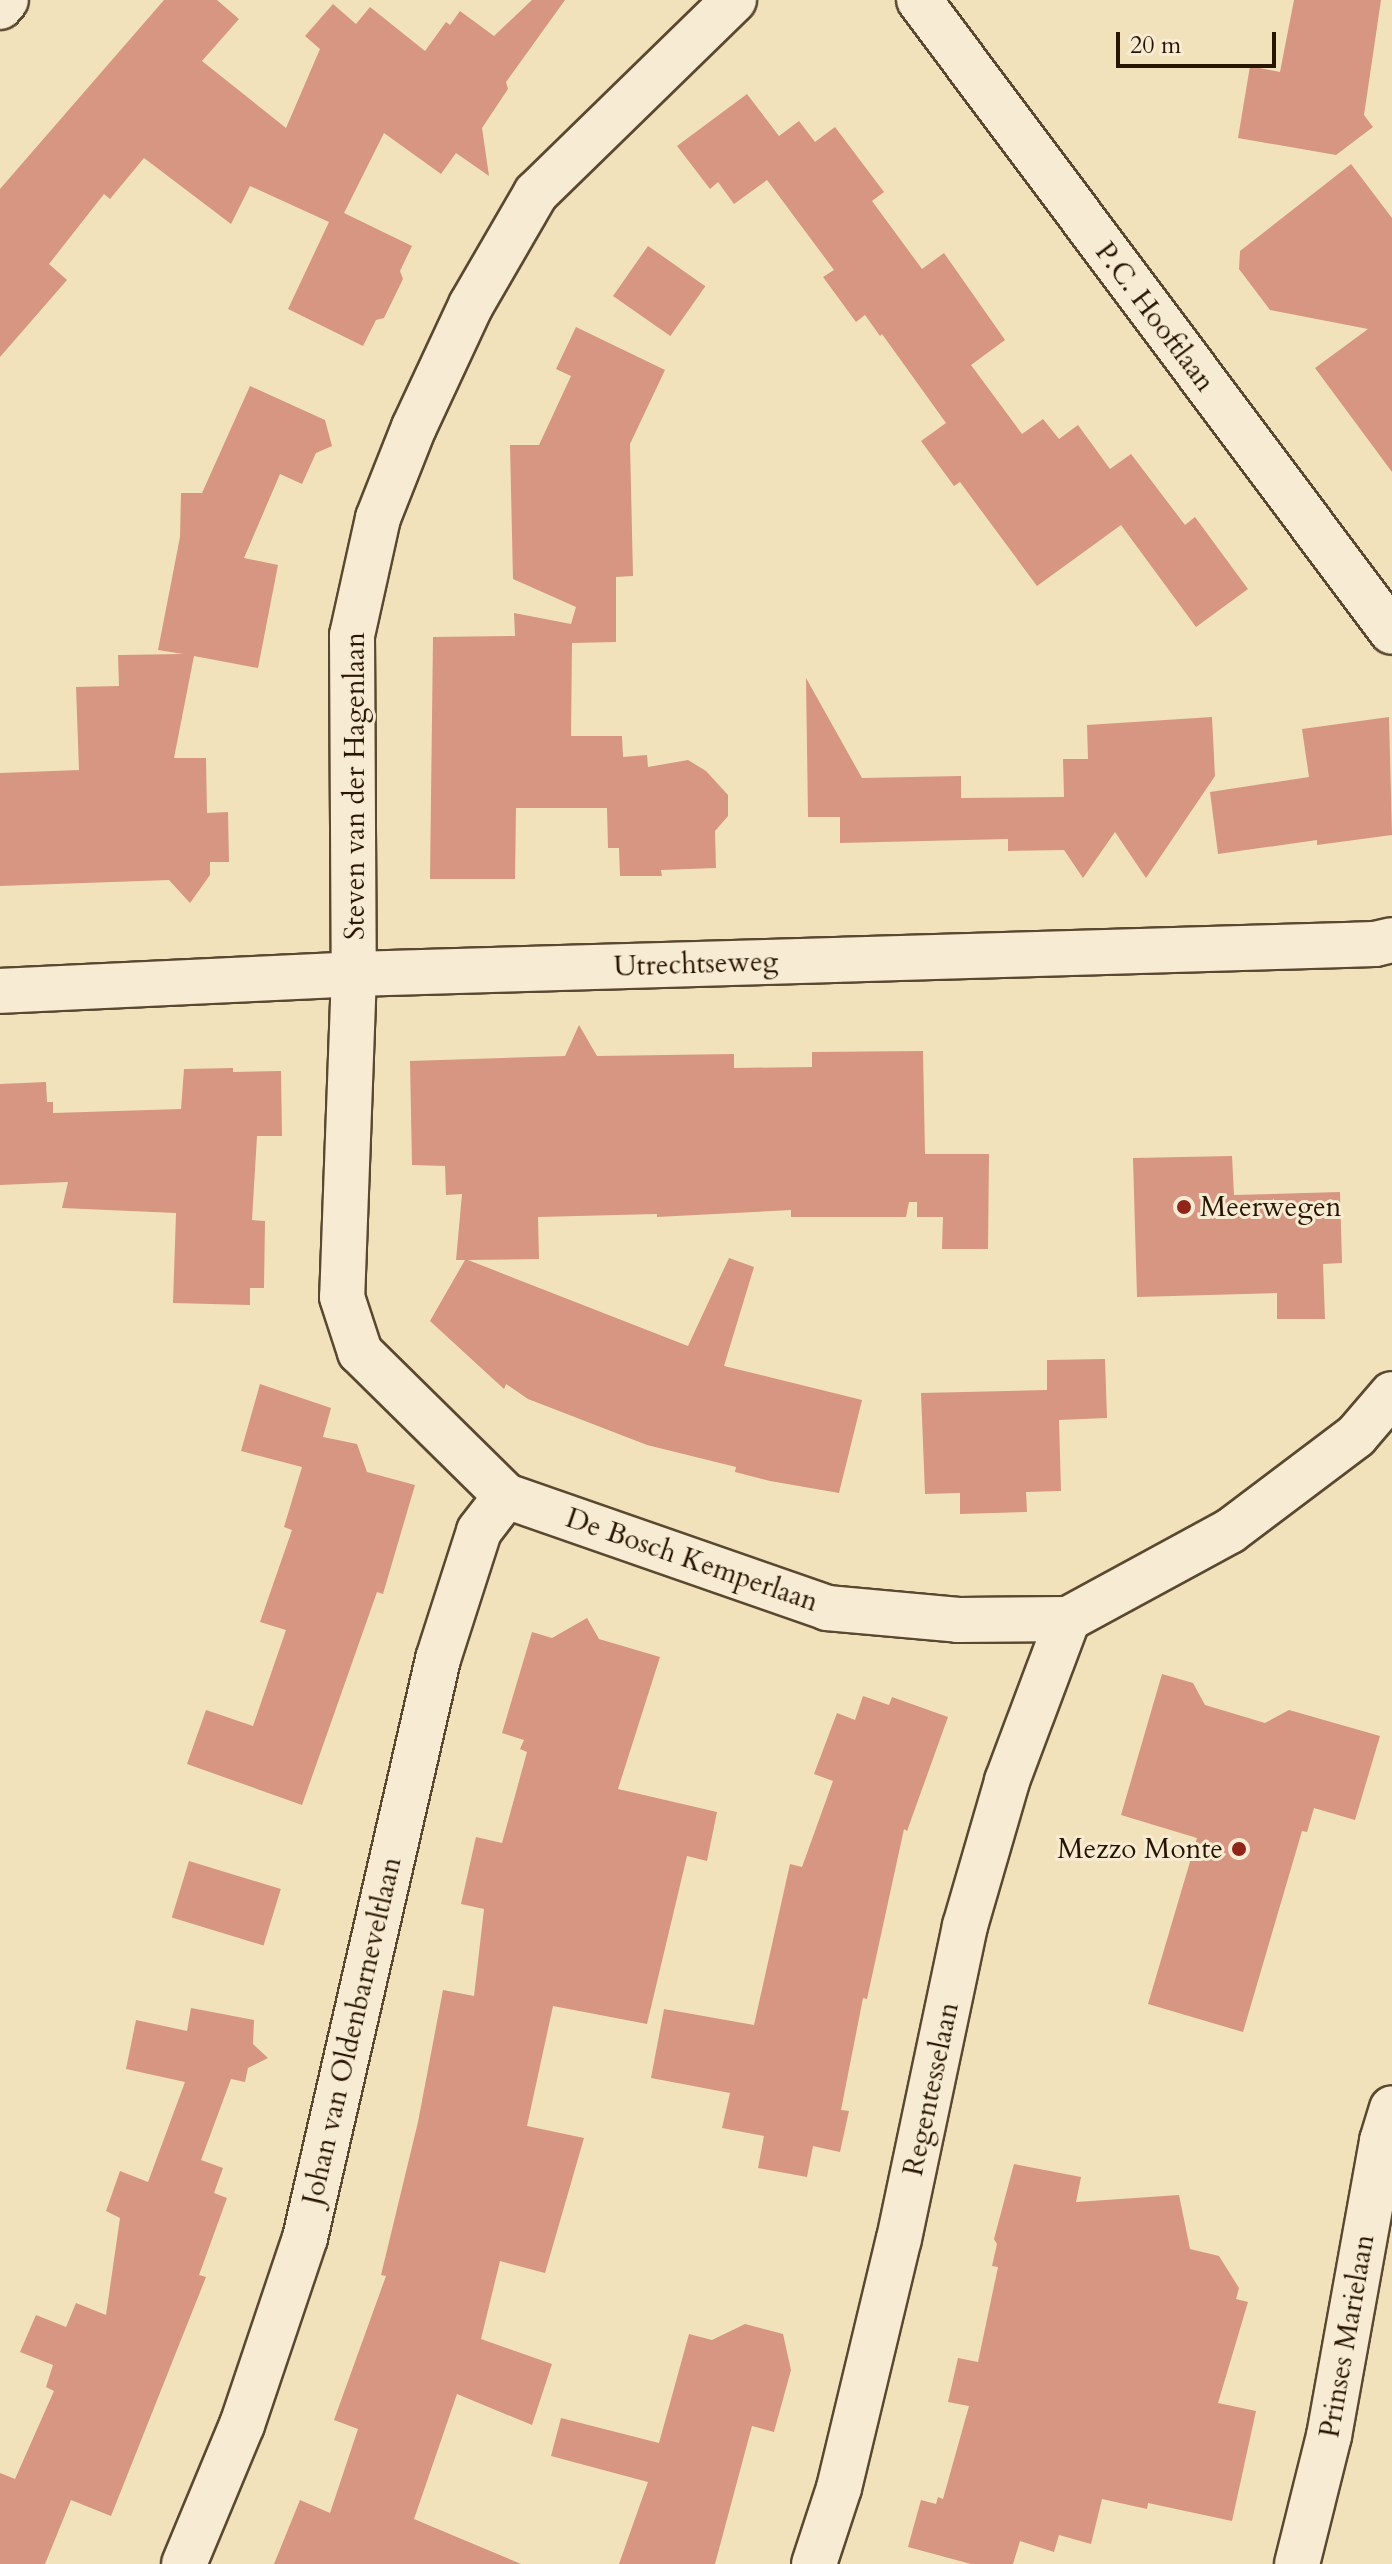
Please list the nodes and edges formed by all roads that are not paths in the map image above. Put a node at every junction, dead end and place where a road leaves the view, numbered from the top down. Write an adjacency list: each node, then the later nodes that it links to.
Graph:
1 (6, 0): 4 (street)
2 (734, 0): 7 (street, Steven van der Hagenlaan)
3 (919, 0): 5 (street, P.C. Hooftlaan)
4 (0, 7)
5 (1392, 632)
6 (1392, 940): 7 (street, Utrechtseweg)
7 (354, 974): 8 (street, Utrechtseweg); 10 (street, De Bosch Kemperlaan)
8 (0, 991)
9 (1392, 1394): 11 (street, De Bosch Kemperlaan)
10 (506, 1496): 11 (street, De Bosch Kemperlaan); 13 (street, Johan van Oldenbarneveltlaan)
11 (1068, 1619): 14 (street, Regentesselaan)
12 (1392, 2108): 15 (street, Prinses Marielaan)
13 (184, 2564)
14 (814, 2564)
15 (1297, 2564)

